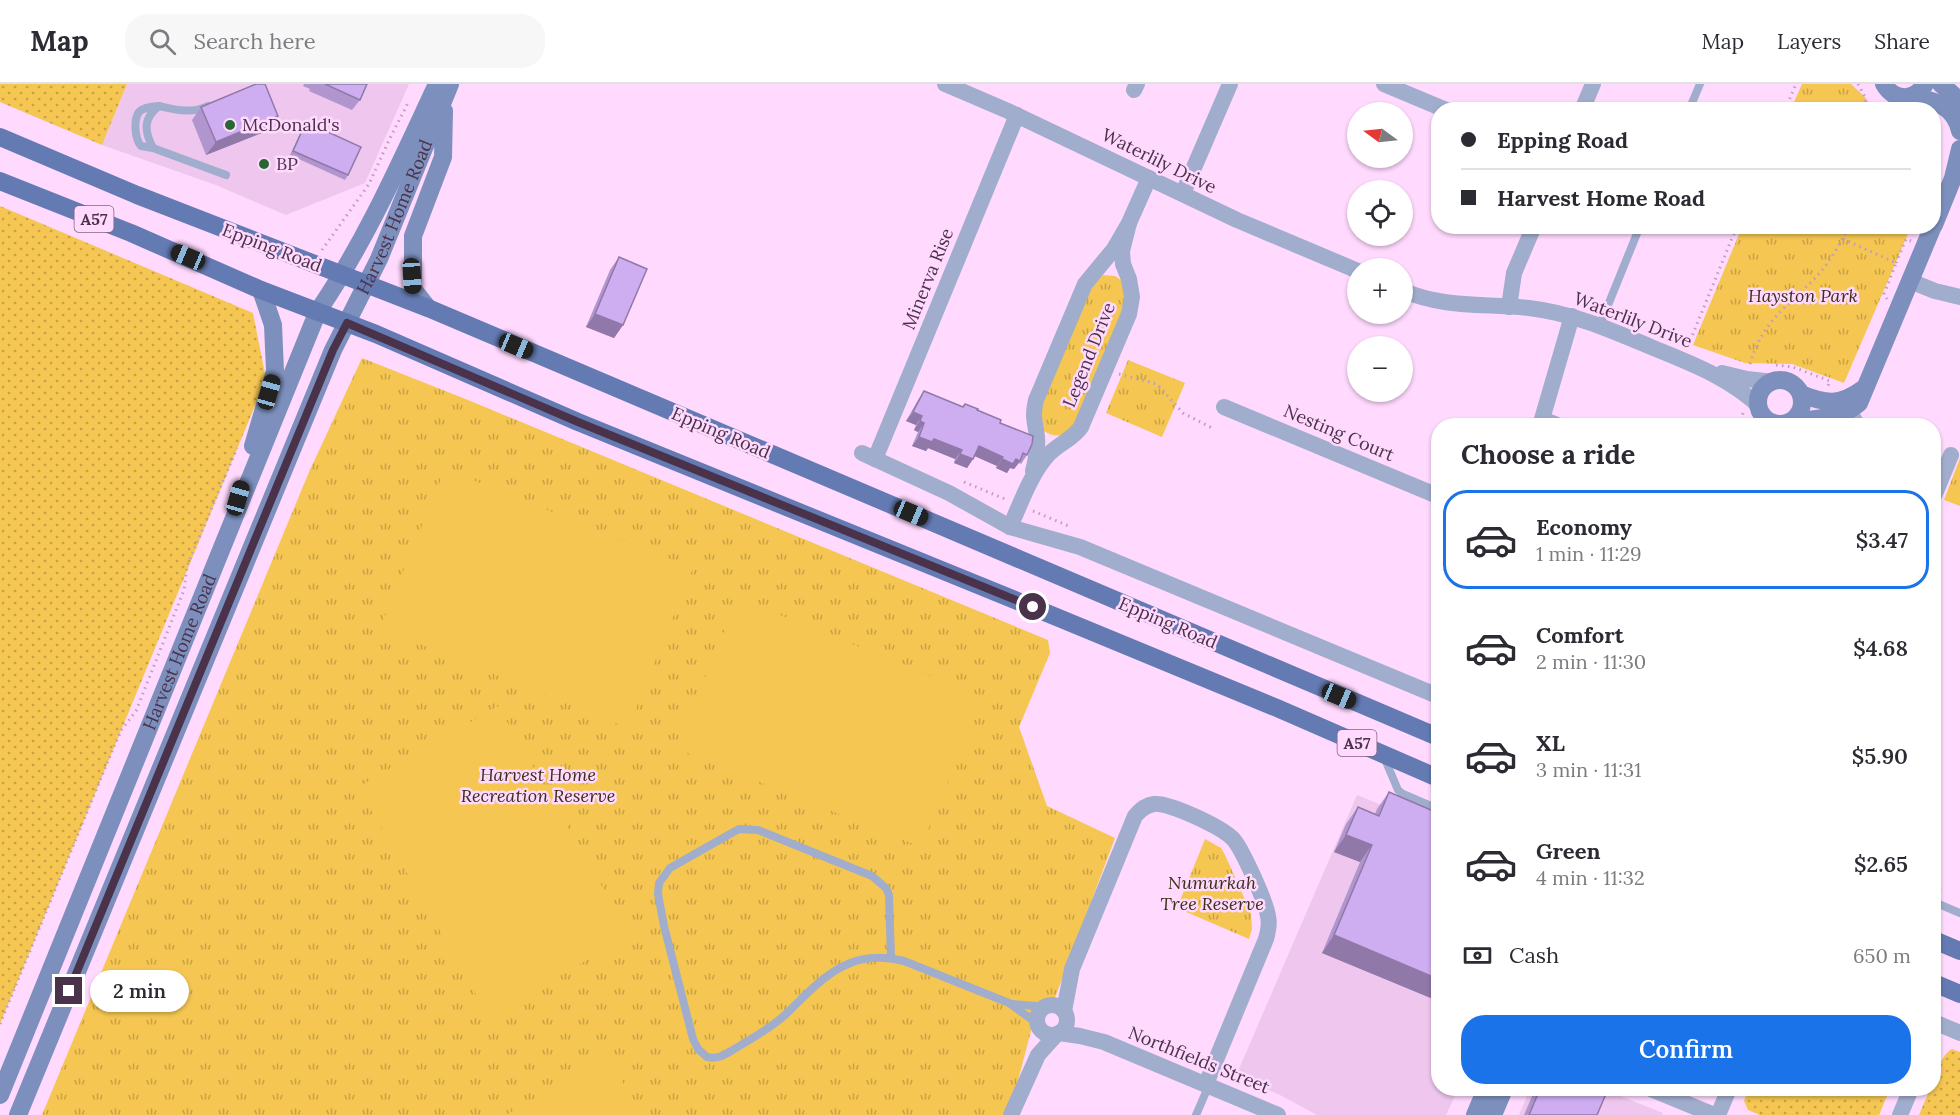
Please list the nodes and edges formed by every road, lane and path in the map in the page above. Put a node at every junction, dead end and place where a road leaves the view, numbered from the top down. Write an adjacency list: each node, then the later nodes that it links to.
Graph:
1 (945, 84): 23 (street, Waterlily Drive)
2 (1230, 84): 31 (street)
3 (1384, 84): 21 (street)
4 (1593, 84): 15 (street)
5 (1700, 84): 16 (lane)
6 (1796, 84): 17 (path)
7 (1858, 84): 18 (path)
8 (1884, 84): 12 (street)
9 (1925, 84): 12 (street)
10 (1941, 84): 14 (street)
11 (444, 88): 43 (street, Harvest Home Road); 46 (street, Harvest Home Road); 52 (street)
12 (1911, 97): 19 (street)
13 (411, 99): 40 (path)
14 (1960, 101)
15 (1585, 102)
16 (1692, 102)
17 (1788, 102)
18 (1865, 102)
19 (1937, 102)
20 (215, 104): 28 (lane)
21 (1431, 104)
22 (1941, 104): 24 (street)
23 (1017, 115): 29 (street, Waterlily Drive); 74 (street, Minerva Rise)
24 (1960, 125)
25 (0, 137): 40 (main road, Epping Road)
26 (1960, 149): 27 (street)
27 (1957, 172): 32 (street)
28 (226, 175)
29 (1149, 178): 31 (street, Waterlily Drive); 33 (street, Legend Drive)
30 (0, 181): 47 (main road, Epping Road / A57)
31 (1183, 193): 41 (street, Waterlily Drive)
32 (1941, 208)
33 (1129, 223): 42 (street, Legend Drive); 45 (street, Legend Drive)
34 (1531, 234): 51 (street)
35 (1638, 234): 56 (lane)
36 (1734, 234): 57 (path)
37 (1845, 234): 39 (path)
38 (1930, 234): 44 (street)
39 (1843, 239): 50 (path); 58 (path)
40 (312, 265): 43 (main road, Epping Road)
41 (1347, 266)
42 (1098, 269): 45 (street); 69 (street, Legend Drive)
43 (342, 275): 46 (main road, Epping Road); 53 (street, Harvest Home Road)
44 (1912, 276): 49 (street); 50 (street)
45 (1129, 279): 59 (street, Legend Drive)
46 (366, 284): 52 (main road, Epping Road); 55 (street, Harvest Home Road)
47 (261, 290): 53 (main road, Epping Road / A57); 79 (street)
48 (1413, 294): 51 (street, Waterlily Drive)
49 (1958, 296)
50 (1900, 305): 64 (street)
51 (1509, 307): 54 (street, Waterlily Drive)
52 (428, 308): 81 (main road, Epping Road)
53 (318, 312): 55 (main road, Epping Road / A57); 79 (street, Harvest Home Road)
54 (1572, 316): 56 (street, Waterlily Drive); 66 (street)
55 (347, 323): 82 (main road, Epping Road / A57); 102 (street, Harvest Home Road)
56 (1600, 325): 60 (street, Waterlily Drive)
57 (1687, 346)
58 (1750, 365)
59 (1106, 368): 70 (path); 71 (street, Legend Drive)
60 (1706, 370): 61 (street, Waterlily Drive); 65 (street, Waterlily Drive)
61 (1773, 382): 62 (street); 65 (street)
62 (1801, 394): 64 (street); 67 (street)
63 (1224, 406): 77 (street, Nesting Court)
64 (1851, 412): 68 (street)
65 (1759, 414)
66 (1543, 418)
67 (1794, 418)
68 (1826, 418)
69 (1034, 424): 71 (street); 76 (street, Legend Drive)
70 (1212, 428)
71 (1067, 439): 76 (street, Legend Drive)
72 (238, 445): 94 (path)
73 (1951, 455): 75 (street)
74 (868, 456): 78 (street, Epping Road)
75 (1941, 467)
76 (1030, 483): 78 (street, Legend Drive)
77 (1431, 493)
78 (1011, 527): 80 (street, Epping Road)
79 (226, 540): 100 (street, Harvest Home Road)
80 (1431, 693)
81 (1431, 734)
82 (1383, 754): 83 (main road, Epping Road / A57); 84 (lane)
83 (1431, 775)
84 (1431, 806)
85 (1941, 905): 86 (lane)
86 (1960, 913)
87 (1941, 943): 88 (main road)
88 (1960, 951)
89 (891, 958): 89 (lane); 92 (lane)
90 (1941, 986): 91 (main road)
91 (1960, 994)
92 (1009, 1003): 93 (lane); 95 (lane)
93 (1056, 1010): 95 (street); 98 (street); 99 (street, Northfields Street); 103 (street)
94 (0, 1024)
95 (1038, 1026): 98 (street); 101 (street)
96 (1941, 1029): 97 (street)
97 (1960, 1033)
98 (1057, 1034): 99 (street, Northfields Street); 101 (street)
99 (1104, 1042): 103 (street, Northfields Street)
100 (7, 1057): 102 (street); 104 (street, Harvest Home Road)
101 (1029, 1072): 114 (street)
102 (32, 1080): 104 (street); 113 (street, Harvest Home Road)
103 (1207, 1085): 111 (street, Northfields Street); 115 (lane)
104 (2, 1087)
105 (1483, 1096): 116 (street)
106 (1501, 1096): 117 (street)
107 (1663, 1096): 110 (street)
108 (1726, 1096): 118 (street)
109 (1908, 1096): 112 (street)
110 (1686, 1110): 118 (street)
111 (1273, 1114)
112 (1901, 1114)
113 (18, 1115)
114 (1011, 1115)
115 (1196, 1115)
116 (1475, 1115)
117 (1493, 1115)
118 (1716, 1115)

